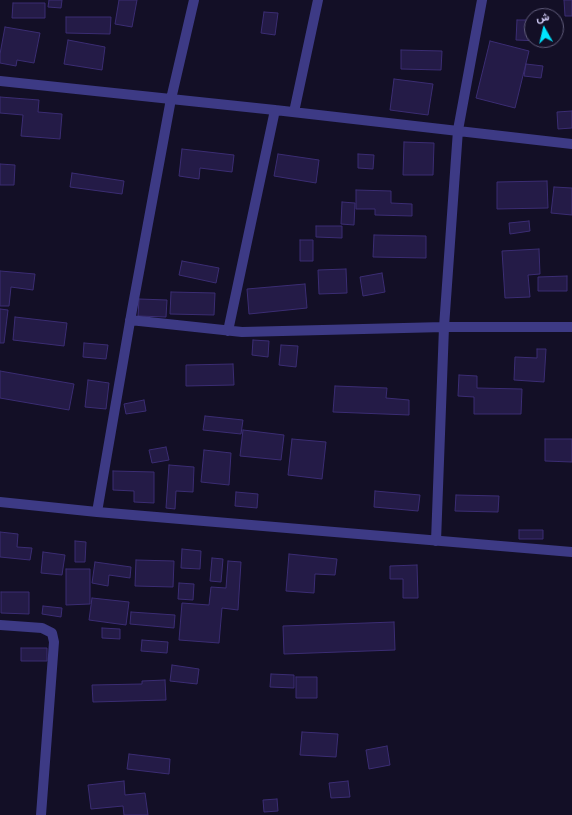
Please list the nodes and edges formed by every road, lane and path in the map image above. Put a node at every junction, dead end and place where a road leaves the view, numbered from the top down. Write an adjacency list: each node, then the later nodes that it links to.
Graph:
1 (194, 0): 5 (street)
2 (318, 0): 7 (street)
3 (482, 0): 8 (street)
4 (0, 81): 5 (street)
5 (171, 99): 6 (street); 10 (street)
6 (275, 110): 7 (street); 13 (street)
7 (294, 112): 8 (street)
8 (458, 130): 9 (street); 11 (street)
9 (572, 144)
10 (130, 320): 13 (street); 15 (street)
11 (444, 327): 12 (street); 13 (street); 16 (street)
12 (572, 327)
13 (228, 331)
14 (0, 502): 15 (street)
15 (97, 512): 16 (street)
16 (436, 541): 17 (street)
17 (572, 552)
18 (0, 625): 19 (street)
19 (41, 815)

